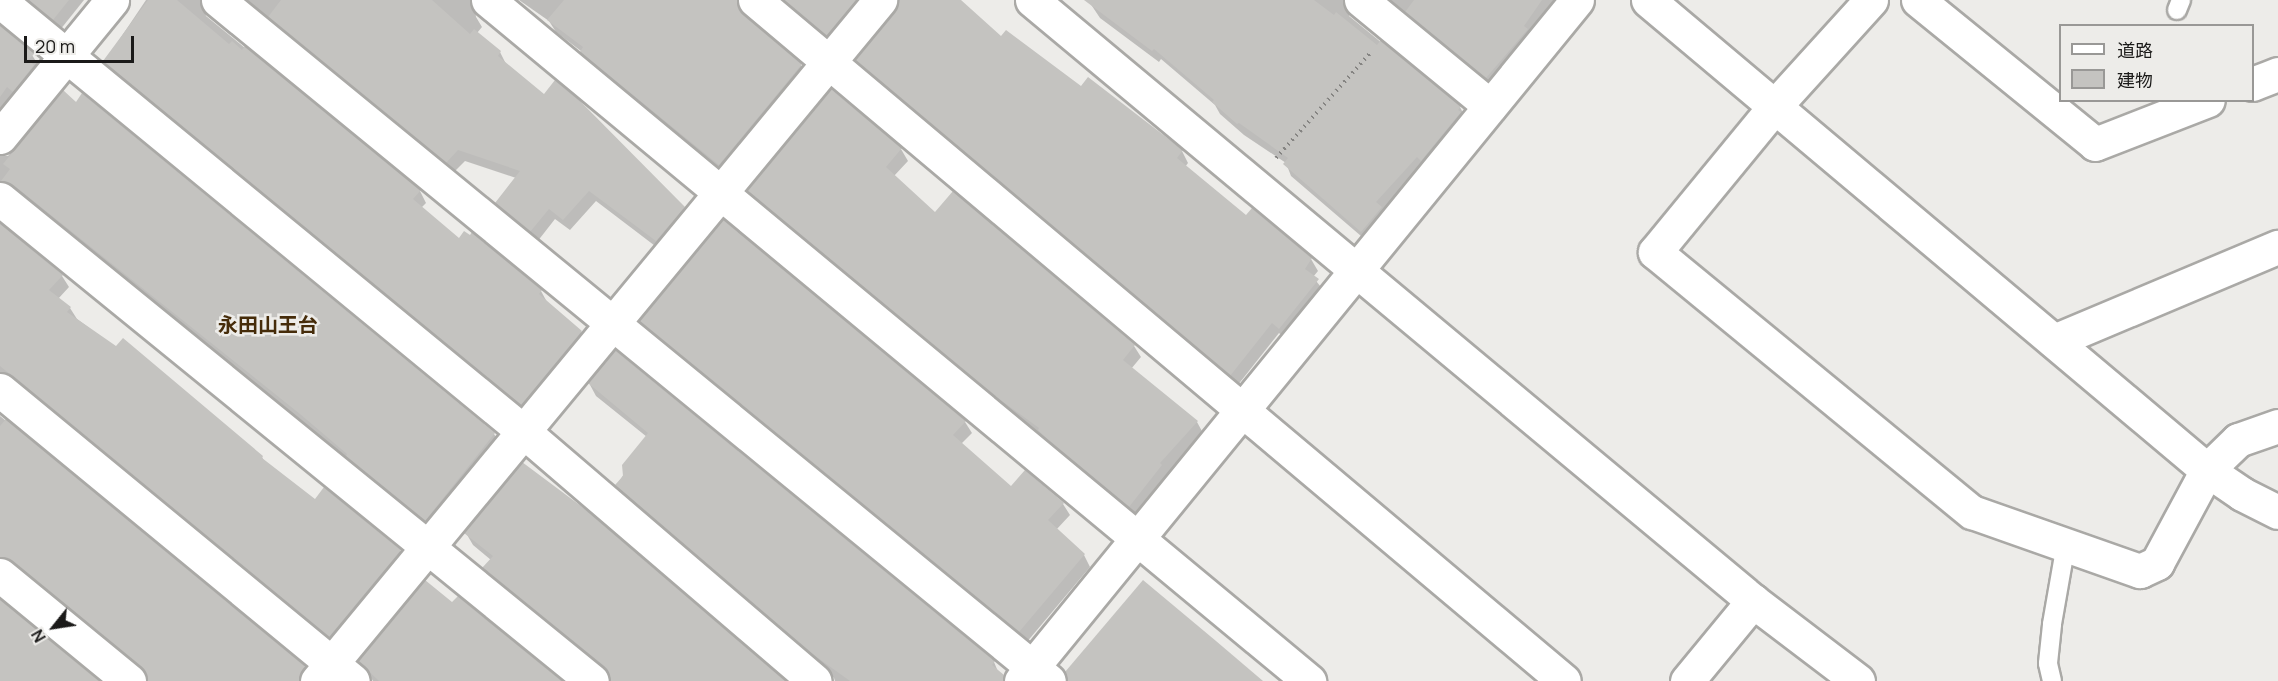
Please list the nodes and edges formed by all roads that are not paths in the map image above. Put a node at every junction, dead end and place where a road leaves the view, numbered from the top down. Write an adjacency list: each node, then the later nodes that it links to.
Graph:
1 (112, 0): 13 (street)
2 (218, 0): 25 (street)
3 (488, 0): 21 (street)
4 (755, 0): 14 (street)
5 (880, 0): 14 (street)
6 (1032, 0): 24 (street)
7 (1361, 0): 18 (street)
8 (1577, 0): 18 (street)
9 (1648, 0): 19 (street)
10 (1871, 0): 19 (street)
11 (1918, 0): 17 (street)
12 (0, 1): 13 (street)
13 (67, 55): 20 (street); 30 (street)
14 (829, 61): 21 (street); 28 (street)
15 (2278, 74): 16 (street)
16 (2254, 84)
17 (2203, 102)
18 (1490, 106): 24 (street)
19 (1775, 106): 26 (street); 34 (street)
20 (0, 137)
21 (720, 193): 25 (street); 33 (street)
22 (0, 199): 35 (street)
23 (2278, 247): 26 (street)
24 (1358, 269): 28 (street); 37 (street)
25 (613, 323): 30 (street); 39 (street)
26 (2054, 341): 31 (street)
27 (0, 390): 38 (street)
28 (1243, 409): 33 (street); 44 (street)
29 (2278, 426): 31 (street)
30 (523, 431): 35 (street); 42 (street)
31 (2207, 470): 32 (street); 34 (street)
32 (2278, 512)
33 (1136, 540): 39 (street); 43 (street)
34 (2066, 544): 47 (lane)
35 (429, 547): 38 (street); 41 (street)
36 (0, 575): 40 (street)
37 (1753, 601): 45 (street); 46 (street)
38 (334, 675)
39 (1034, 676)
40 (129, 681)
41 (592, 681)
42 (815, 681)
43 (1308, 681)
44 (1564, 681)
45 (1687, 681)
46 (1858, 681)
47 (2052, 681)

